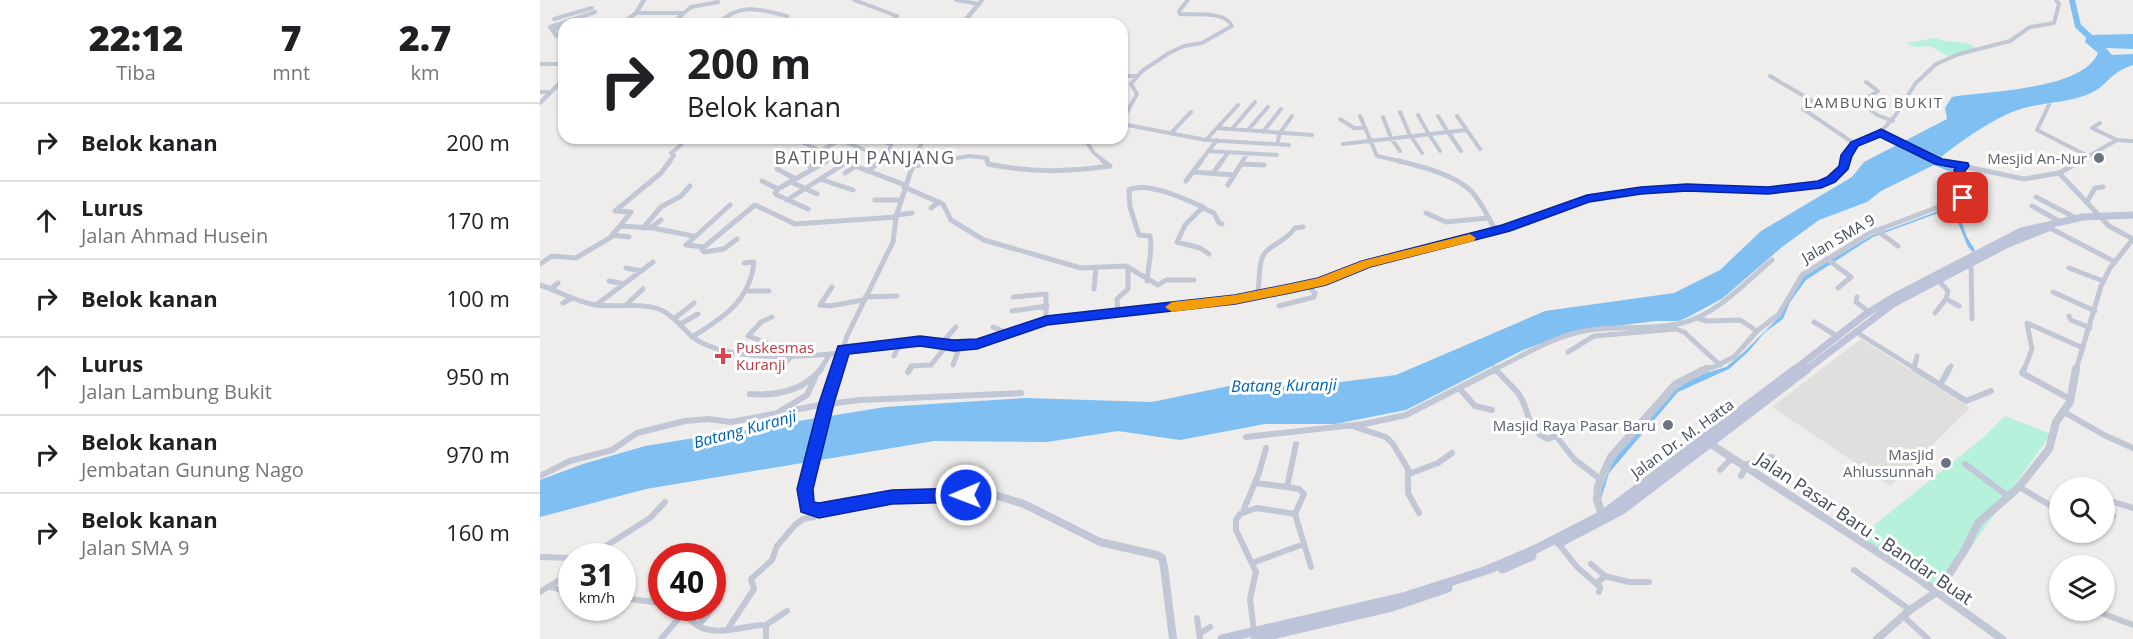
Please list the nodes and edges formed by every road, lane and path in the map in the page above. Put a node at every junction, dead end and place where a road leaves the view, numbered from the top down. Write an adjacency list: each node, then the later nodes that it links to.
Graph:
1 (644, 0): 10 (street)
2 (854, 0): 19 (street)
3 (956, 0): 7 (street)
4 (1188, 0): 30 (street)
5 (2056, 0): 40 (street)
6 (718, 2): 11 (street)
7 (980, 2): 20 (street)
8 (592, 8): 13 (street)
9 (595, 12): 13 (street)
10 (636, 13): 11 (street); 16 (street)
11 (682, 13): 17 (street)
12 (788, 16): 18 (street)
13 (570, 17): 15 (street)
14 (558, 18): 21 (street)
15 (562, 18)
16 (630, 18)
17 (678, 18)
18 (723, 18)
19 (894, 18)
20 (967, 18)
21 (554, 19)
22 (558, 26): 24 (street)
23 (558, 29): 24 (street)
24 (553, 30): 25 (street); 26 (street)
25 (558, 31)
26 (558, 33)
27 (540, 64): 28 (street)
28 (558, 64)
29 (1128, 76): 30 (street)
30 (1137, 76): 46 (street)
31 (1770, 76): 39 (street)
32 (1866, 82): 37 (street)
33 (558, 84): 35 (street)
34 (540, 92): 35 (street)
35 (549, 92): 38 (street)
36 (1255, 102): 62 (street)
37 (1861, 102): 39 (street); 56 (street)
38 (540, 103)
39 (1818, 103): 87 (street)
40 (1903, 104): 45 (street); 56 (street)
41 (1238, 105): 59 (street)
42 (2049, 105): 100 (street)
43 (1268, 107): 63 (street)
44 (1281, 109): 65 (street)
45 (1920, 109)
46 (1128, 110)
47 (1191, 111): 66 (street)
48 (1400, 112): 71 (street)
49 (1419, 115): 68 (street)
50 (1292, 116): 67 (street)
51 (1360, 116): 60 (street)
52 (1438, 116): 64 (street)
53 (1383, 117): 72 (street)
54 (1457, 117): 61 (street)
55 (1340, 118): 60 (street)
56 (1893, 121): 69 (street)
57 (2100, 123): 76 (street)
58 (1128, 125): 66 (street)
59 (1217, 128): 62 (street); 74 (street)
60 (1365, 128): 73 (street)
61 (1465, 128): 64 (street); 89 (street)
62 (1232, 129): 63 (street)
63 (1248, 130): 65 (street)
64 (1447, 130): 68 (street); 94 (street)
65 (1263, 132): 67 (street)
66 (1171, 133): 74 (street)
67 (1281, 133): 70 (street); 86 (street)
68 (1428, 133): 71 (street); 93 (street)
69 (1881, 133): 87 (street); 109 (street)
70 (1312, 135)
71 (1410, 135): 72 (street); 96 (street)
72 (1391, 137): 73 (street); 92 (street)
73 (1369, 139): 78 (street); 145 (street)
74 (1206, 140): 75 (street)
75 (1217, 140): 86 (street); 91 (street)
76 (2116, 140): 77 (street); 100 (street)
77 (2133, 141)
78 (1343, 143)
79 (681, 144): 151 (street)
80 (805, 144): 90 (street)
81 (833, 144): 90 (street)
82 (853, 144): 102 (street)
83 (891, 144): 102 (street)
84 (921, 144): 108 (street)
85 (1088, 144): 108 (street)
86 (1277, 144): 88 (street)
87 (1855, 144): 157 (street)
88 (1289, 145)
89 (1480, 149)
90 (820, 151): 101 (street)
91 (1208, 151): 95 (street); 113 (street)
92 (1400, 151)
93 (1440, 151)
94 (1461, 151)
95 (1228, 153): 97 (street); 115 (street)
96 (1422, 153)
97 (1249, 154): 98 (street); 104 (street); 105 (street)
98 (1277, 155)
99 (786, 156): 110 (street)
100 (2088, 156): 116 (street)
101 (833, 157): 103 (street); 110 (street)
102 (885, 158): 112 (street)
103 (847, 162): 107 (street); 118 (street)
104 (1241, 164): 105 (street); 117 (street)
105 (1248, 164): 106 (street)
106 (1264, 165)
107 (856, 166): 112 (street); 114 (street)
108 (914, 166): 124 (street)
109 (1964, 166): 116 (street); 158 (street, Jalan SMA 9)
110 (815, 168): 119 (street)
111 (777, 169): 119 (street)
112 (867, 171): 124 (street)
113 (1192, 172): 115 (street); 121 (street)
114 (845, 173)
115 (1213, 173): 117 (street)
116 (2060, 173): 134 (street)
117 (1233, 175): 122 (street)
118 (820, 179): 126 (street); 128 (street)
119 (794, 180): 126 (street); 127 (street)
120 (762, 181): 127 (street)
121 (1186, 181)
122 (1228, 185)
123 (690, 186): 153 (street)
124 (904, 186): 133 (street); 135 (street)
125 (2103, 187): 134 (street)
126 (805, 188): 129 (street); 131 (street)
127 (778, 189): 131 (street)
128 (853, 190)
129 (817, 194)
130 (2036, 197): 146 (street)
131 (786, 200): 140 (street)
132 (875, 200): 133 (street)
133 (900, 200): 143 (street)
134 (2088, 200): 147 (street)
135 (939, 202): 138 (street); 178 (street)
136 (730, 205): 160 (street)
137 (2032, 206): 149 (street)
138 (931, 208)
139 (1203, 208): 150 (street); 167 (street); 182 (street)
140 (808, 209)
141 (912, 213): 143 (street)
142 (1426, 213): 145 (street)
143 (896, 216): 166 (street); 204 (street)
144 (2133, 217): 147 (main road, Jalan Dr. M. Hatta)
145 (1488, 218): 157 (street)
146 (2076, 218): 147 (main road, Jalan Dr. M. Hatta); 149 (main road, Jalan Dr. M. Hatta)
147 (2102, 218): 155 (main road, Jalan Dr. M. Hatta); 163 (street)
148 (661, 220): 154 (street)
149 (2059, 221): 174 (main road, Jalan Dr. M. Hatta)
150 (1222, 224)
151 (620, 226): 153 (street); 159 (street)
152 (1304, 227): 200 (street)
153 (643, 228): 154 (street)
154 (650, 228): 160 (street)
155 (2050, 228): 172 (street); 174 (main road, Jalan Dr. M. Hatta)
156 (1840, 229): 164 (street)
157 (1496, 231): 191 (street)
158 (1880, 233): 164 (street, Jalan SMA 9); 165 (street)
159 (613, 236): 161 (street); 175 (street)
160 (693, 236): 166 (street)
161 (629, 237)
162 (737, 238): 166 (street)
163 (2133, 239): 172 (street)
164 (1858, 240): 170 (street, Jalan SMA 9)
165 (1898, 246)
166 (704, 248)
167 (1209, 254)
168 (1110, 260): 176 (street)
169 (1772, 260): 222 (street)
170 (1830, 260): 193 (street); 230 (street, Jalan SMA 9)
171 (653, 262): 181 (street)
172 (2115, 262): 186 (street)
173 (744, 263): 196 (street)
174 (1967, 263): 185 (main road, Jalan Dr. M. Hatta); 218 (main road, Jalan Dr. M. Hatta); 223 (street)
175 (540, 264)
176 (1107, 266): 178 (street); 179 (street)
177 (626, 267): 181 (street)
178 (1096, 267): 195 (street)
179 (1128, 267): 182 (street); 215 (street)
180 (2069, 268): 186 (street)
181 (641, 271): 188 (street)
182 (1147, 280): 183 (street)
183 (1194, 280)
184 (609, 281): 188 (street)
185 (1939, 281): 205 (street); 218 (main road, Jalan Dr. M. Hatta)
186 (2103, 281): 214 (street)
187 (558, 283): 192 (street)
188 (624, 284): 209 (street)
189 (540, 285): 192 (street)
190 (832, 287): 204 (street)
191 (1309, 287): 200 (street); 211 (street)
192 (552, 288): 203 (street)
193 (1838, 288)
194 (643, 289): 208 (street)
195 (1094, 289)
196 (748, 291): 197 (street); 234 (street)
197 (769, 291)
198 (2053, 292): 214 (street)
199 (897, 296): 204 (street)
200 (1257, 296): 215 (street)
201 (1013, 297): 210 (street)
202 (1857, 297): 218 (street)
203 (572, 298): 206 (street); 209 (street)
204 (864, 299): 239 (street)
205 (1946, 299): 212 (street); 216 (street)
206 (563, 303)
207 (694, 303): 221 (street)
208 (627, 304): 209 (street); 221 (street)
209 (596, 305)
210 (1047, 306): 213 (street); 224 (street)
211 (1279, 306)
212 (1959, 306)
213 (1012, 310)
214 (2095, 311): 229 (street)
215 (1118, 313): 224 (street)
216 (1935, 313)
217 (698, 314): 226 (street)
218 (1869, 314): 231 (main road, Jalan Dr. M. Hatta); 233 (main road, Jalan Dr. M. Hatta)
219 (2069, 316): 229 (street)
220 (772, 317): 241 (street)
221 (675, 318): 226 (street)
222 (1697, 318): 230 (street); 250 (street)
223 (1972, 320)
224 (1046, 321): 232 (street)
225 (1814, 321): 233 (street)
226 (680, 324): 234 (street)
227 (956, 327): 236 (street)
228 (993, 327): 232 (street)
229 (2090, 328): 238 (street)
230 (1757, 331): 247 (street, Jalan SMA 9)
231 (1856, 332): 251 (street); 260 (main road, Jalan Dr. M. Hatta)
232 (1005, 335): 237 (street)
233 (1837, 336): 260 (main road, Jalan Dr. M. Hatta)
234 (692, 337): 241 (street)
235 (900, 344): 236 (street); 239 (street); 244 (street)
236 (944, 344): 237 (street); 252 (street)
237 (960, 346): 246 (street)
238 (2083, 348): 259 (street); 259 (street)
239 (842, 351): 242 (street); 291 (street, bridge)
240 (1568, 352): 247 (street)
241 (760, 354): 243 (street)
242 (830, 354): 243 (street); 253 (street)
243 (792, 356): 249 (street)
244 (894, 356)
245 (1917, 356): 251 (street)
246 (953, 365)
247 (1720, 365): 281 (street, Jalan SMA 9)
248 (1951, 366): 254 (street)
249 (782, 368)
250 (1494, 368): 255 (street); 266 (street)
251 (1914, 368): 254 (street)
252 (908, 372)
253 (815, 376): 258 (street); 263 (street)
254 (1940, 385): 256 (street)
255 (1459, 388): 261 (street); 265 (street)
256 (1991, 390)
257 (1021, 393): 263 (street)
258 (750, 394)
259 (2070, 399): 262 (street)
260 (1756, 405): 268 (main road, Jalan Dr. M. Hatta); 294 (main road, Jalan Dr. M. Hatta)
261 (1492, 410)
262 (2064, 412): 271 (street); 284 (street)
263 (771, 415): 279 (street)
264 (1581, 424): 266 (street)
265 (1350, 426): 267 (street); 278 (street)
266 (1556, 436): 281 (street)
267 (1246, 437)
268 (1709, 443): 274 (street, Jalan Pasar Baru - Bandar Buat); 296 (main road, Jalan Dr. M. Hatta)
269 (1296, 444): 283 (street)
270 (1266, 448): 282 (street)
271 (2133, 448)
272 (1452, 453): 278 (street)
273 (1772, 457): 276 (street)
274 (1732, 458): 276 (street, Jalan Pasar Baru - Bandar Buat); 277 (street)
275 (1965, 464): 285 (street)
276 (1745, 466): 280 (street); 311 (street, Jalan Pasar Baru - Bandar Buat)
277 (1720, 470)
278 (1409, 474): 292 (street)
279 (540, 476)
280 (1741, 476)
281 (1600, 479): 294 (street, Jalan SMA 9)
282 (1255, 483): 283 (street); 290 (street)
283 (1287, 487): 293 (street)
284 (2019, 487): 285 (street); 288 (street)
285 (2008, 497): 311 (street)
286 (665, 502): 295 (street)
287 (2115, 502): 289 (street)
288 (2049, 505)
289 (2133, 508)
290 (1244, 510): 293 (street); 301 (street)
291 (819, 511): 326 (street); 332 (street)
292 (1419, 513)
293 (1296, 514): 297 (street)
294 (1602, 515): 298 (main road, Jalan Dr. M. Hatta)
295 (609, 543)
296 (1558, 543): 298 (main road, Jalan Dr. M. Hatta); 308 (street)
297 (1304, 544): 301 (street); 303 (street)
298 (1533, 553): 314 (main road, Jalan Dr. M. Hatta)
299 (540, 557): 300 (street)
300 (558, 558)
301 (1252, 563): 328 (street)
302 (1591, 564): 305 (street)
303 (1311, 567)
304 (1854, 570): 316 (street)
305 (1605, 576): 306 (street); 308 (street)
306 (1649, 582)
307 (558, 583): 309 (street)
308 (1597, 583): 313 (street)
309 (551, 588): 310 (street); 312 (street)
310 (558, 589)
311 (1938, 591): 316 (street); 336 (street, Jalan Pasar Baru - Bandar Buat)
312 (540, 592)
313 (1599, 592)
314 (1395, 602): 328 (main road, Jalan Dr. M. Hatta); 329 (main road, Jalan Dr. M. Hatta)
315 (787, 611): 322 (street)
316 (1907, 613): 334 (street); 335 (street)
317 (1197, 618): 327 (street)
318 (2115, 618): 323 (street)
319 (677, 621): 330 (street)
320 (693, 621): 324 (street)
321 (702, 621): 324 (street)
322 (766, 625): 326 (street); 331 (street)
323 (2133, 625)
324 (698, 626): 326 (street)
325 (1210, 627): 327 (street)
326 (727, 630)
327 (1200, 636)
328 (1254, 636): 329 (main road, Jalan Dr. M. Hatta); 333 (main road, Jalan Dr. M. Hatta)
329 (1266, 638)
330 (662, 639)
331 (766, 639)
332 (1173, 639)
333 (1222, 639)
334 (1877, 639)
335 (1928, 639)
336 (2002, 639)

